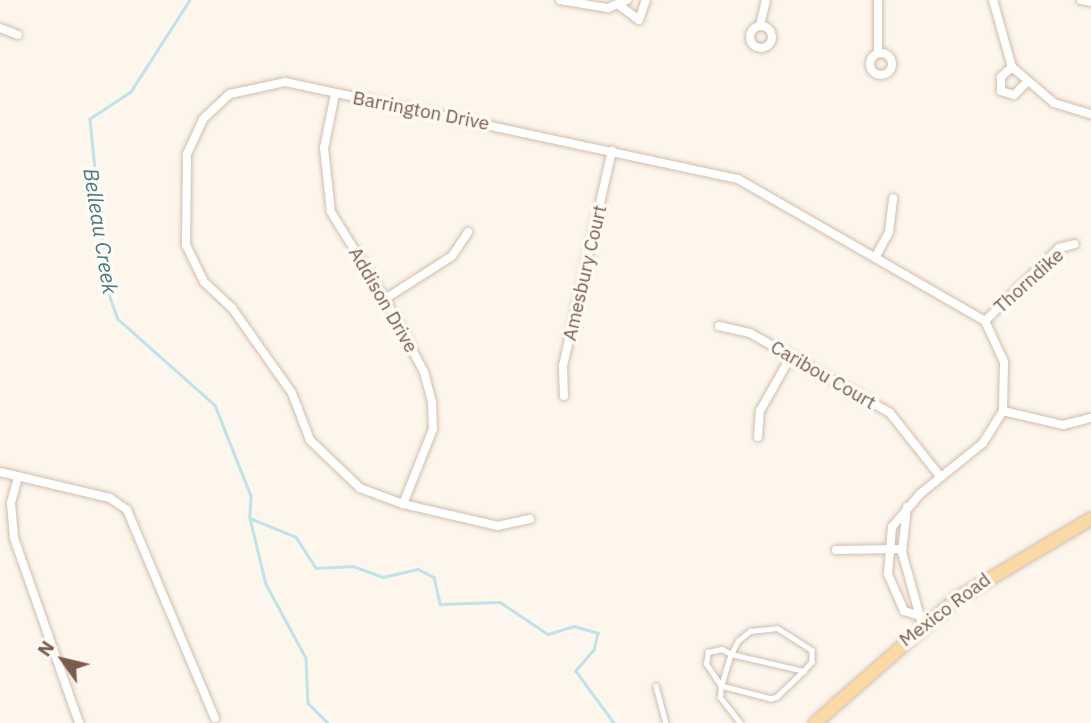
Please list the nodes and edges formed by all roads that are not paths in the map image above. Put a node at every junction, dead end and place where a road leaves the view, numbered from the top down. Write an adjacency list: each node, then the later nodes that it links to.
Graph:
1 (560, 0): 7 (street)
2 (646, 0): 7 (street)
3 (766, 0): 9 (street)
4 (878, 0): 12 (street)
5 (993, 0): 13 (street)
6 (1081, 0): 8 (street)
7 (623, 2)
8 (1091, 2)
9 (760, 26)
10 (0, 28): 11 (street)
11 (18, 35)
12 (878, 53)
13 (1012, 67): 14 (street); 14 (street)
14 (1026, 83): 16 (street)
15 (335, 94): 17 (street, Barrington Drive); 22 (street, Addison Drive); 33 (street, Barrington Drive)
16 (1091, 114)
17 (612, 150): 21 (street, Barrington Drive); 26 (street, Amesbury Court)
18 (893, 198): 21 (street)
19 (468, 232): 22 (street)
20 (1075, 244): 23 (street, Thorndike)
21 (877, 254): 23 (street, Barrington Drive)
22 (385, 299): 33 (street, Addison Drive)
23 (985, 321): 27 (street)
24 (719, 326): 25 (street, Caribou Court)
25 (791, 356): 29 (street); 31 (street, Caribou Court)
26 (564, 396)
27 (1003, 411): 28 (street); 31 (street)
28 (1091, 418)
29 (758, 437)
30 (0, 472): 32 (street)
31 (940, 476): 34 (street)
32 (18, 477): 45 (street); 46 (street)
33 (403, 504): 35 (street, Barrington Drive)
34 (907, 507): 37 (street); 38 (street)
35 (530, 519)
36 (1091, 519): 40 (main road, Mexico Road)
37 (889, 549): 38 (street); 39 (street); 40 (street)
38 (902, 549): 40 (street)
39 (836, 550)
40 (919, 620): 49 (main road, Mexico Road)
41 (731, 654): 42 (lane); 42 (lane); 44 (lane); 44 (lane)
42 (804, 671): 44 (lane)
43 (656, 686): 47 (lane)
44 (721, 686): 48 (lane)
45 (215, 719)
46 (79, 723)
47 (666, 723)
48 (740, 723)
49 (815, 723)

